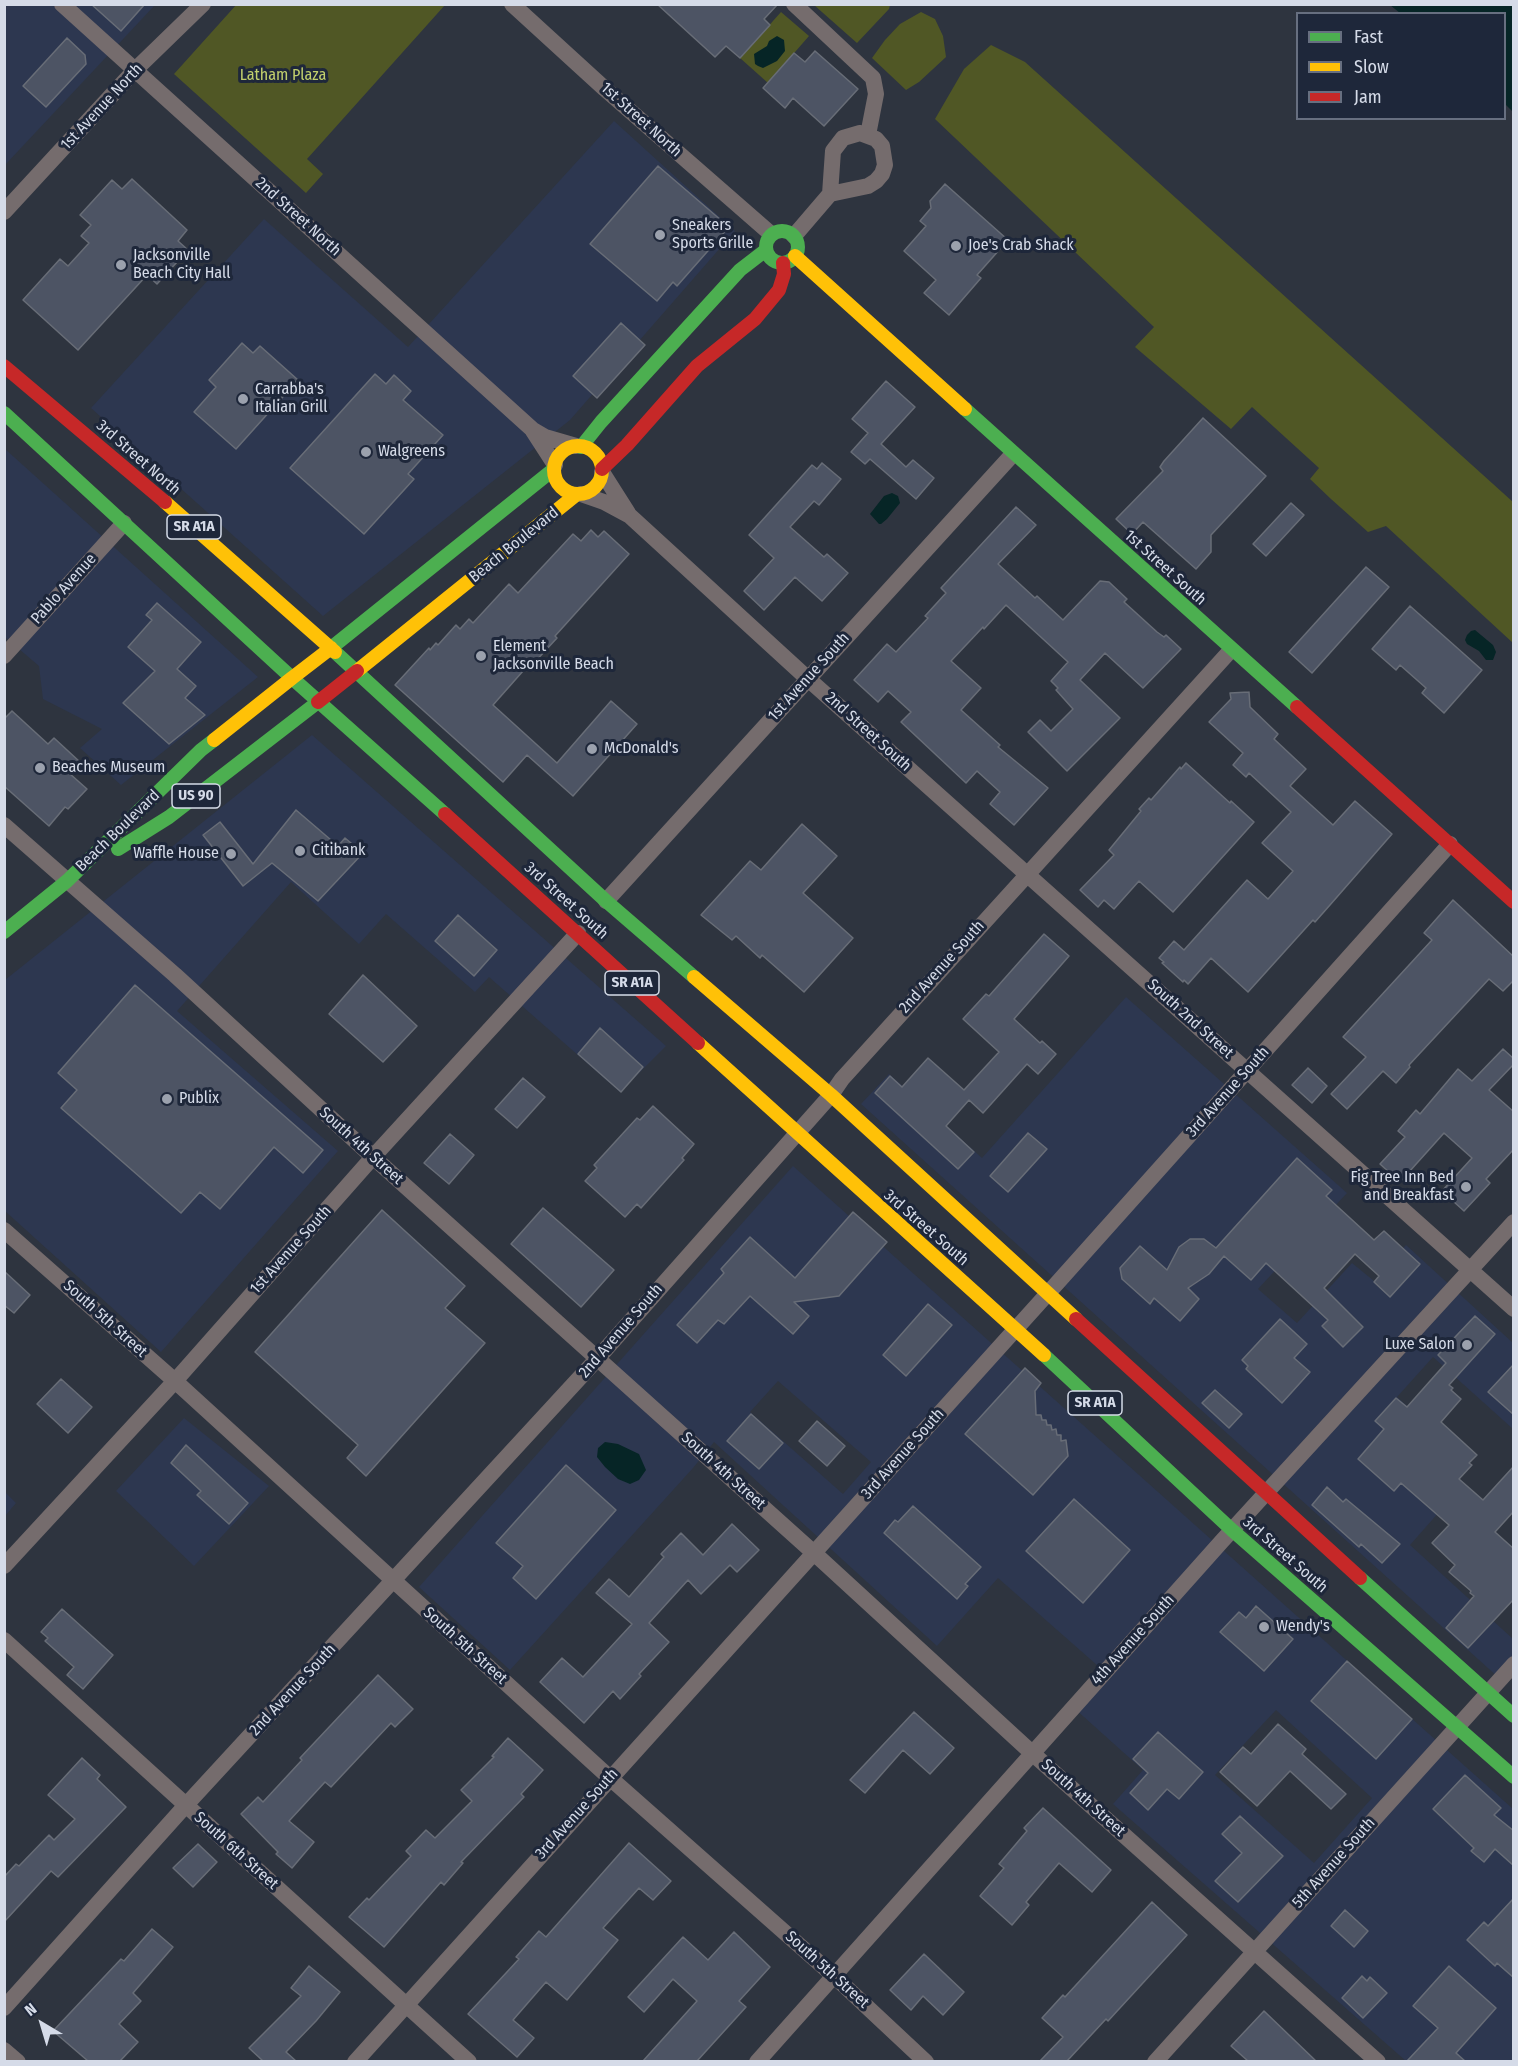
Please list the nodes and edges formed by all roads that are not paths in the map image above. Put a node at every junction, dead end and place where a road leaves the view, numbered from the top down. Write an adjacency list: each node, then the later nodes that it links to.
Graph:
1 (62, 4): 5 (street, 2nd Street North)
2 (203, 4): 5 (street, 1st Avenue North)
3 (512, 4): 10 (street, 1st Street North)
4 (794, 4): 6 (street)
5 (135, 70): 8 (street, 1st Avenue North); 14 (street, 2nd Street North)
6 (868, 135): 7 (street); 7 (street)
7 (830, 194): 9 (street)
8 (4, 212)
9 (794, 236): 10 (main road); 11 (main road)
10 (769, 242): 11 (main road); 15 (main road)
11 (789, 259): 16 (main road, 1st Street South); 18 (main road)
12 (4, 366): 22 (main road, 3rd Street North / SR A1A)
13 (4, 413): 21 (main road, SR A1A)
14 (533, 430): 15 (street); 17 (street)
15 (578, 447): 17 (main road); 18 (main road)
16 (1013, 454): 23 (main road, 1st Street South); 27 (street, 1st Avenue South)
17 (555, 467): 19 (main road); 22 (main road, Beach Boulevard)
18 (602, 471): 19 (main road); 20 (street)
19 (579, 494): 20 (street); 25 (main road, Beach Boulevard)
20 (630, 516): 27 (street, 2nd Street South)
21 (124, 523): 24 (street, Pablo Avenue); 26 (main road, SR A1A)
22 (331, 648): 25 (main road, 3rd Street North / SR A1A); 26 (main road, Beach Boulevard / US 90)
23 (1231, 650): 30 (main road, 1st Street South); 31 (street, 2nd Avenue South)
24 (4, 656)
25 (357, 671): 28 (main road, Beach Boulevard / US 90); 33 (main road, 3rd Street South / SR A1A)
26 (292, 678): 28 (main road, SR A1A); 32 (main road, Beach Boulevard / US 90)
27 (807, 678): 31 (street, 2nd Street South); 33 (street, 1st Avenue South)
28 (318, 702): 32 (main road, Beach Boulevard / US 90); 36 (main road, 3rd Street South / SR A1A)
29 (4, 825): 32 (street, South 4th Street)
30 (1450, 844): 34 (main road, 1st Street South); 37 (street, 3rd Avenue South)
31 (1027, 874): 37 (street, South 2nd Street); 38 (street, 2nd Avenue South)
32 (67, 881): 35 (main road, US 90); 40 (street, South 4th Street)
33 (606, 901): 38 (main road, 3rd Street South / SR A1A)
34 (1514, 902)
35 (4, 932)
36 (578, 933): 39 (main road, 3rd Street South / SR A1A); 40 (street, 1st Avenue South)
37 (1247, 1070): 43 (street, South 2nd Street); 44 (street, 3rd Avenue South)
38 (831, 1095): 39 (street, 2nd Avenue South); 44 (main road, 3rd Street South / SR A1A)
39 (795, 1133): 46 (main road, 3rd Street South / SR A1A); 47 (street, 2nd Avenue South)
40 (373, 1157): 47 (street, South 4th Street); 48 (street, 1st Avenue South)
41 (1514, 1222): 43 (street, 4th Avenue South)
42 (4, 1230): 48 (street, South 5th Street)
43 (1471, 1271): 45 (street, South 2nd Street); 49 (street, 4th Avenue South)
44 (1048, 1294): 46 (street, 3rd Avenue South); 49 (main road, 3rd Street South / SR A1A)
45 (1514, 1309)
46 (1015, 1329): 50 (main road, 3rd Street South / SR A1A); 51 (street, 3rd Avenue South)
47 (597, 1359): 51 (street, South 4th Street); 53 (street, 2nd Avenue South)
48 (175, 1381): 52 (street, 1st Avenue South); 53 (street, South 5th Street)
49 (1266, 1493): 50 (street, 4th Avenue South); 56 (main road, 3rd Street South / SR A1A)
50 (1232, 1530): 58 (main road, 3rd Street South / SR A1A); 59 (street, 4th Avenue South)
51 (814, 1553): 59 (street, South 4th Street); 61 (street, 3rd Avenue South)
52 (4, 1566)
53 (394, 1581): 61 (street, South 5th Street); 62 (street, 2nd Avenue South)
54 (4, 1640): 62 (street, South 6th Street)
55 (1514, 1664): 56 (street, 5th Avenue South)
56 (1488, 1692): 57 (main road, 3rd Street South / SR A1A); 58 (street, 5th Avenue South)
57 (1514, 1716)
58 (1457, 1726): 60 (main road, 3rd Street South / SR A1A); 63 (street, 5th Avenue South)
59 (1032, 1753): 63 (street, South 4th Street); 64 (street, 4th Avenue South)
60 (1514, 1777)
61 (609, 1778): 64 (street, South 5th Street); 65 (street, 3rd Avenue South)
62 (186, 1805): 65 (street, South 6th Street); 66 (street, 2nd Avenue South)
63 (1254, 1952): 73 (street, 5th Avenue South); 74 (street, South 4th Street)
64 (834, 1976): 71 (street, 4th Avenue South); 72 (street, South 5th Street)
65 (405, 2005): 69 (street, 3rd Avenue South); 70 (street, South 6th Street)
66 (4, 2007)
67 (4, 2050): 68 (street)
68 (18, 2061)
69 (355, 2061)
70 (469, 2061)
71 (757, 2061)
72 (926, 2061)
73 (1155, 2061)
74 (1378, 2061)

